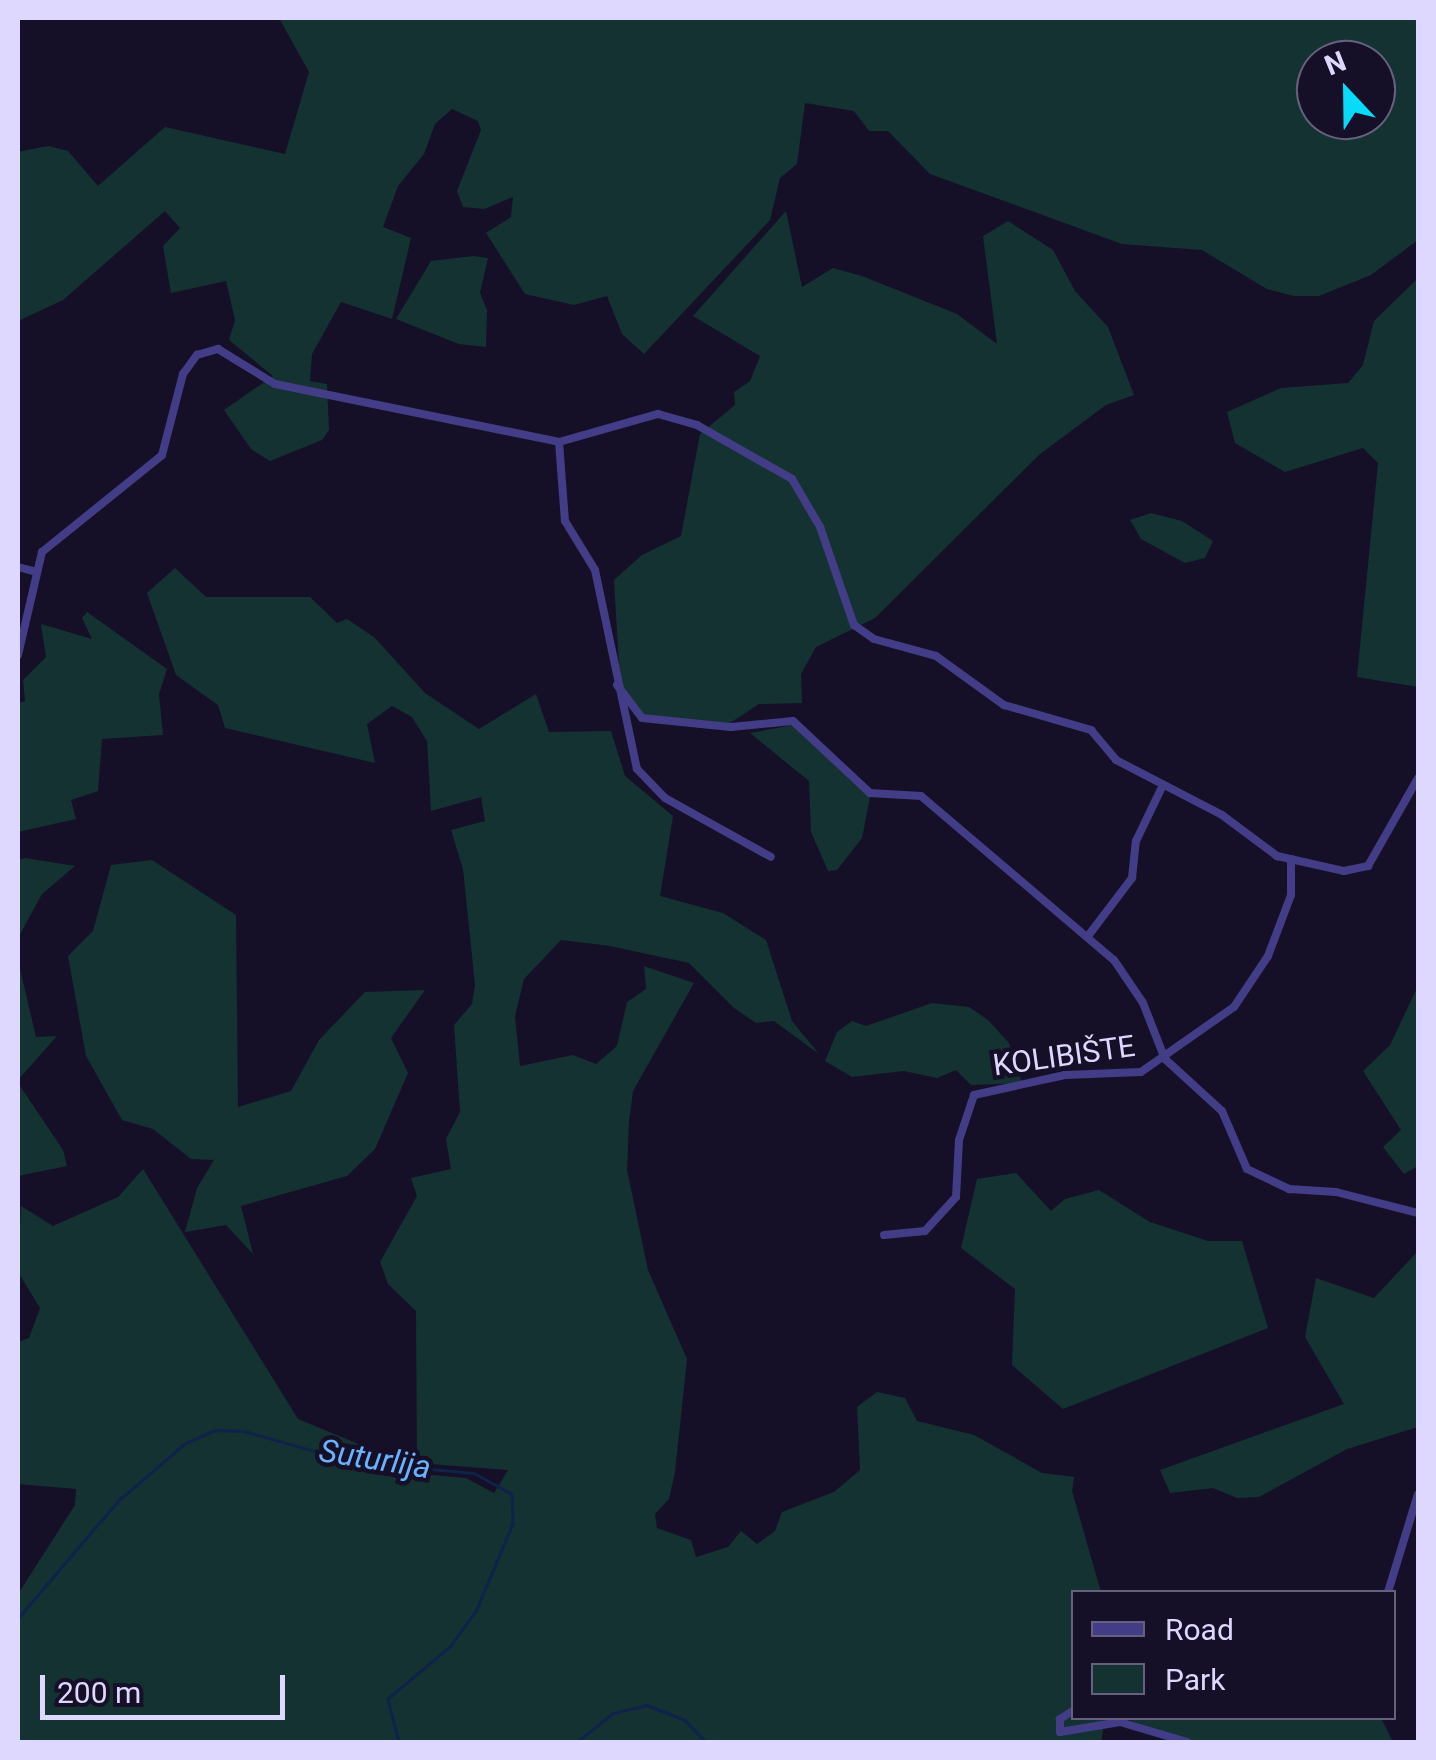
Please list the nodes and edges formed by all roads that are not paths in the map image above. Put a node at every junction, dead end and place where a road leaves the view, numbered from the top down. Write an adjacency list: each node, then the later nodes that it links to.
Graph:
1 (559, 442): 3 (street); 5 (street); 7 (street)
2 (18, 567): 3 (street)
3 (33, 570): 4 (street)
4 (18, 655)
5 (617, 684): 8 (street); 10 (street)
6 (1418, 778): 9 (street)
7 (1160, 788): 9 (street); 10 (street)
8 (771, 857)
9 (1291, 859): 11 (street, KOLIBIŠTE)
10 (1088, 936): 11 (street)
11 (1165, 1058): 12 (street); 13 (street, KOLIBIŠTE)
12 (1418, 1213)
13 (884, 1234)
14 (1418, 1494): 15 (street)
15 (1389, 1590)
16 (1071, 1712): 17 (street)
17 (1187, 1742)

